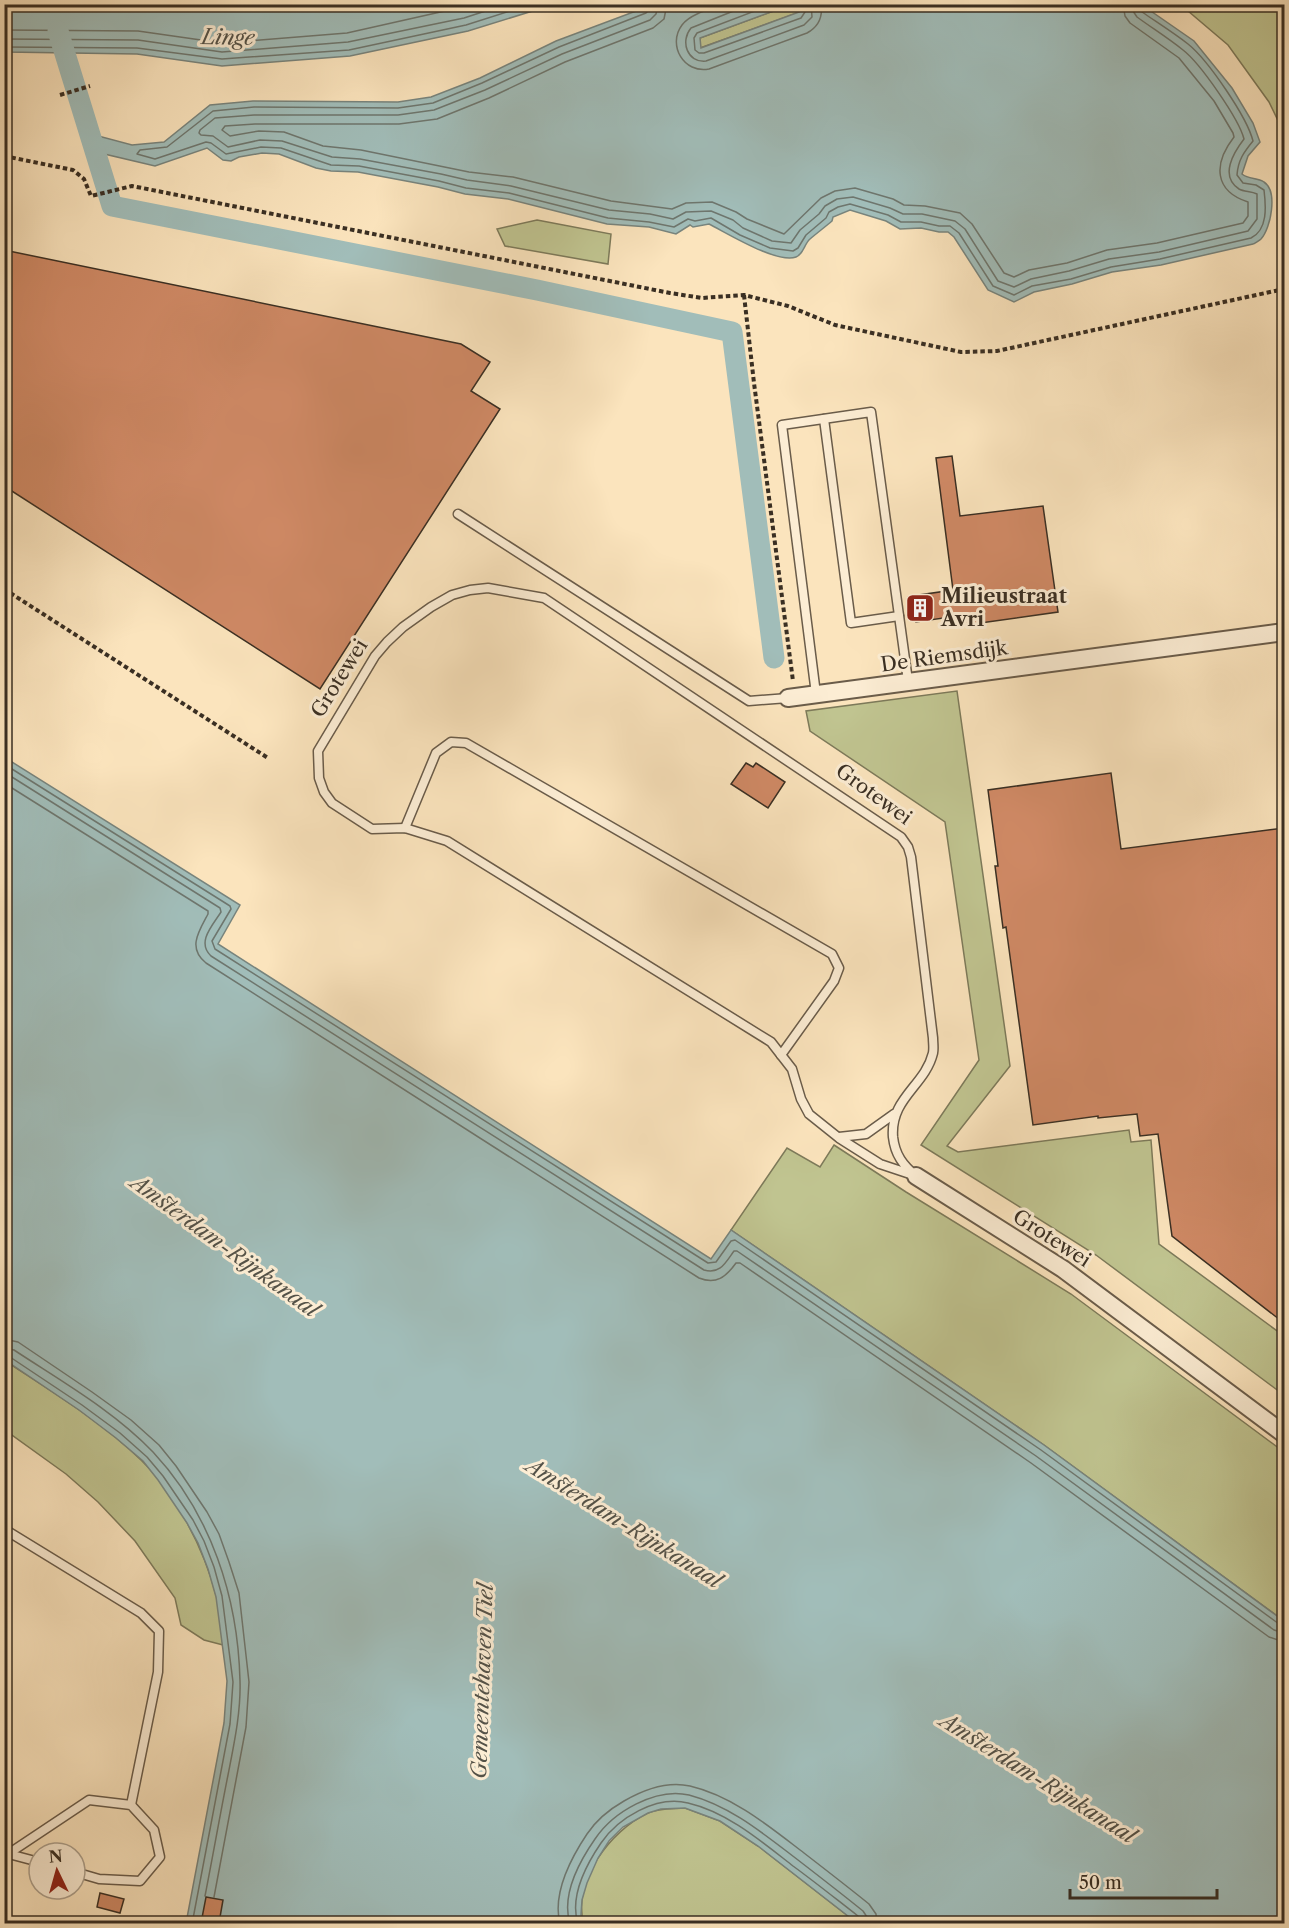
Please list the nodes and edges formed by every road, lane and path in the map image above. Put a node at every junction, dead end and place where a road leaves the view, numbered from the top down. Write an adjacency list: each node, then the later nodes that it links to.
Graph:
1 (90, 86): 2 (path)
2 (60, 94)
3 (4, 156): 5 (path)
4 (1284, 289): 5 (path)
5 (744, 295): 13 (path)
6 (824, 419): 9 (lane); 9 (lane); 12 (lane)
7 (458, 514): 13 (lane)
8 (4, 589): 14 (path)
9 (899, 616): 11 (lane)
10 (1284, 632): 11 (street, De Riemsdijk)
11 (908, 681): 12 (street, De Riemsdijk)
12 (816, 694): 13 (street, De Riemsdijk)
13 (791, 697)
14 (268, 758)
15 (405, 828): 16 (lane); 16 (lane); 17 (lane, Grotewei)
16 (781, 1055): 18 (lane)
17 (894, 1114): 18 (lane); 19 (lane, Grotewei)
18 (839, 1137): 19 (lane)
19 (916, 1176): 20 (street, Grotewei)
20 (1284, 1434)
21 (4, 1529): 22 (lane)
22 (131, 1805): 23 (lane); 25 (lane)
23 (6, 1853): 24 (lane)
24 (27, 1859)
25 (87, 1876)

